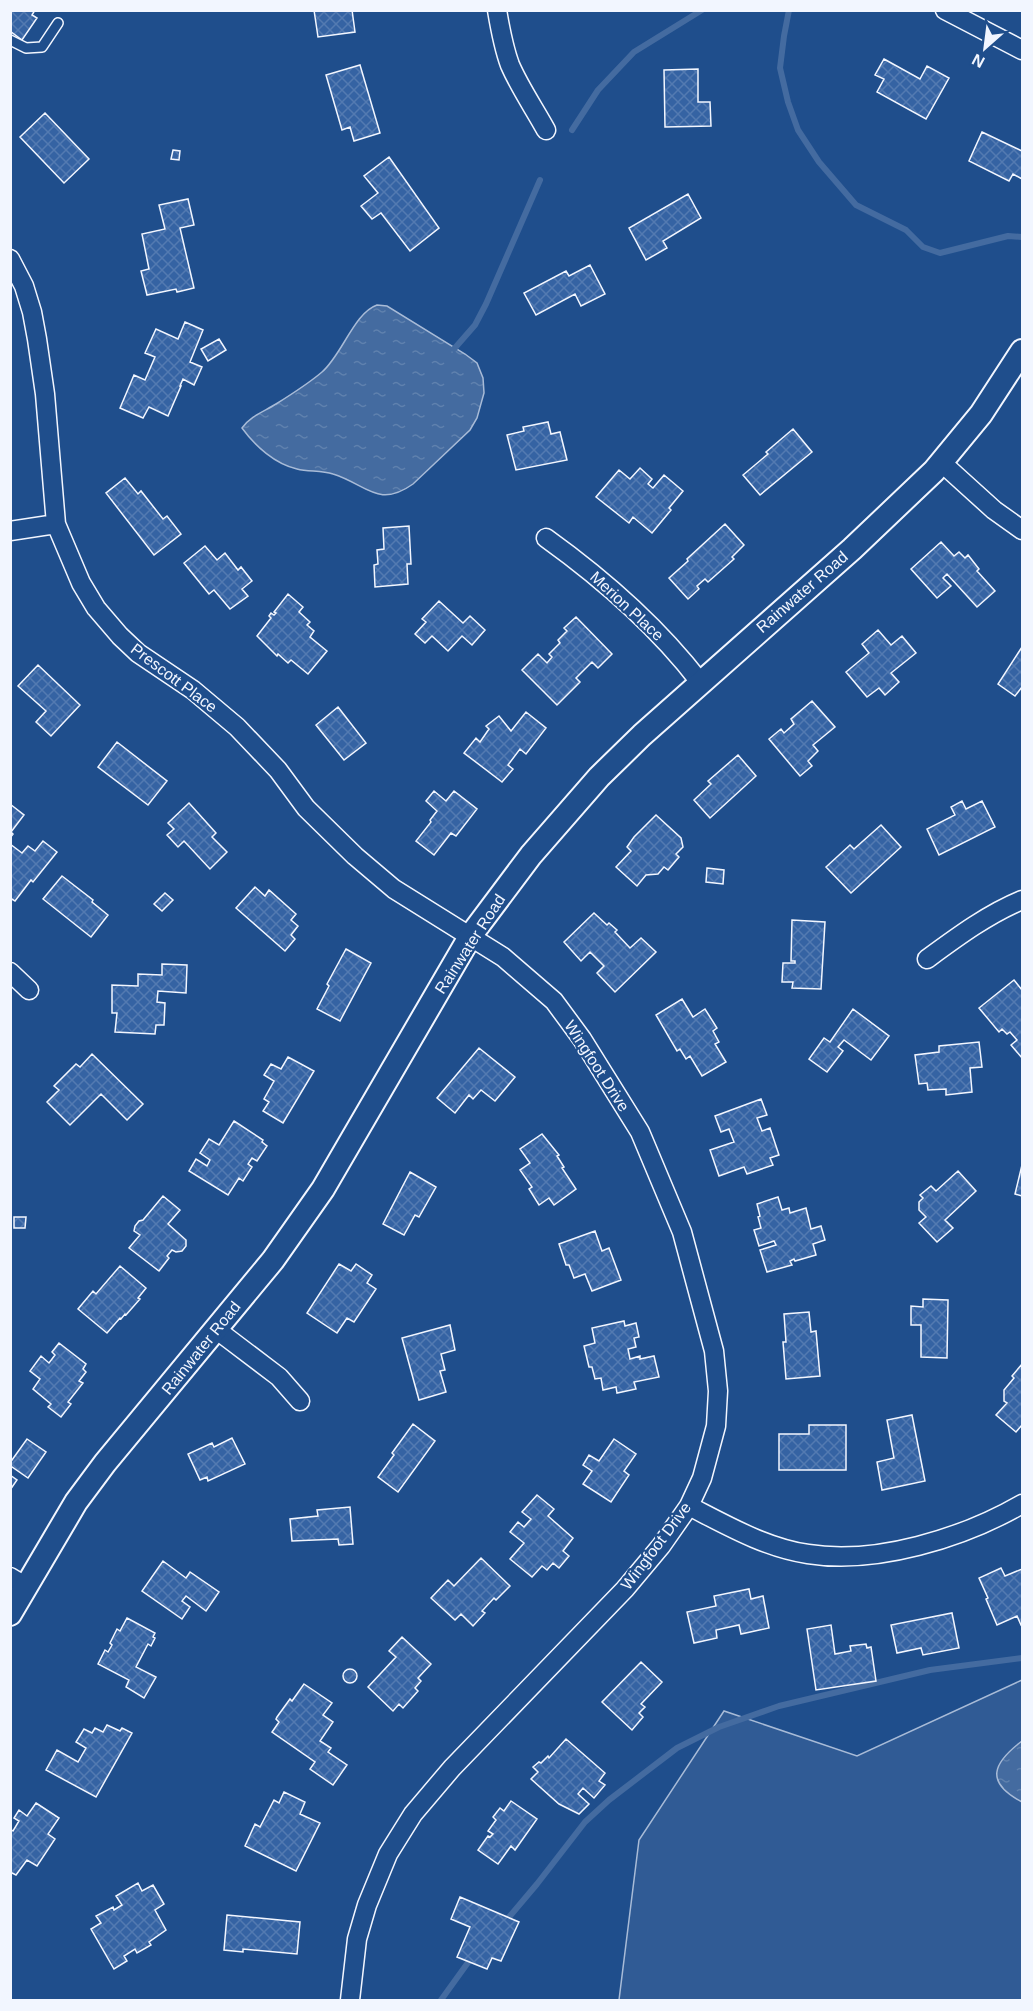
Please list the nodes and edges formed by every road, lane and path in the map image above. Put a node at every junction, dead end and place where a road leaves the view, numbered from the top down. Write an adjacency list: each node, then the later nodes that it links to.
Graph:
1 (497, 10): 6 (street)
2 (945, 10): 5 (street)
3 (58, 23): 4 (lane)
4 (10, 40)
5 (1023, 50)
6 (546, 130)
7 (10, 259): 10 (street, Prescott Place)
8 (1023, 351): 9 (street, Rainwater Road)
9 (941, 462): 11 (street); 14 (street, Rainwater Road)
10 (56, 524): 12 (street); 16 (street, Prescott Place)
11 (1023, 530)
12 (10, 531)
13 (546, 538): 14 (street, Merion Place)
14 (700, 682): 16 (street, Rainwater Road)
15 (1023, 900): 17 (street)
16 (471, 935): 20 (street, Rainwater Road); 23 (street, Wingfoot Drive)
17 (927, 959)
18 (10, 972): 19 (street)
19 (29, 990)
20 (217, 1330): 21 (street); 24 (street, Rainwater Road)
21 (300, 1401)
22 (1023, 1504): 23 (street)
23 (689, 1506): 26 (street, Wingfoot Drive)
24 (18, 1582): 25 (street, Rainwater Road)
25 (10, 1614)
26 (350, 2001)

